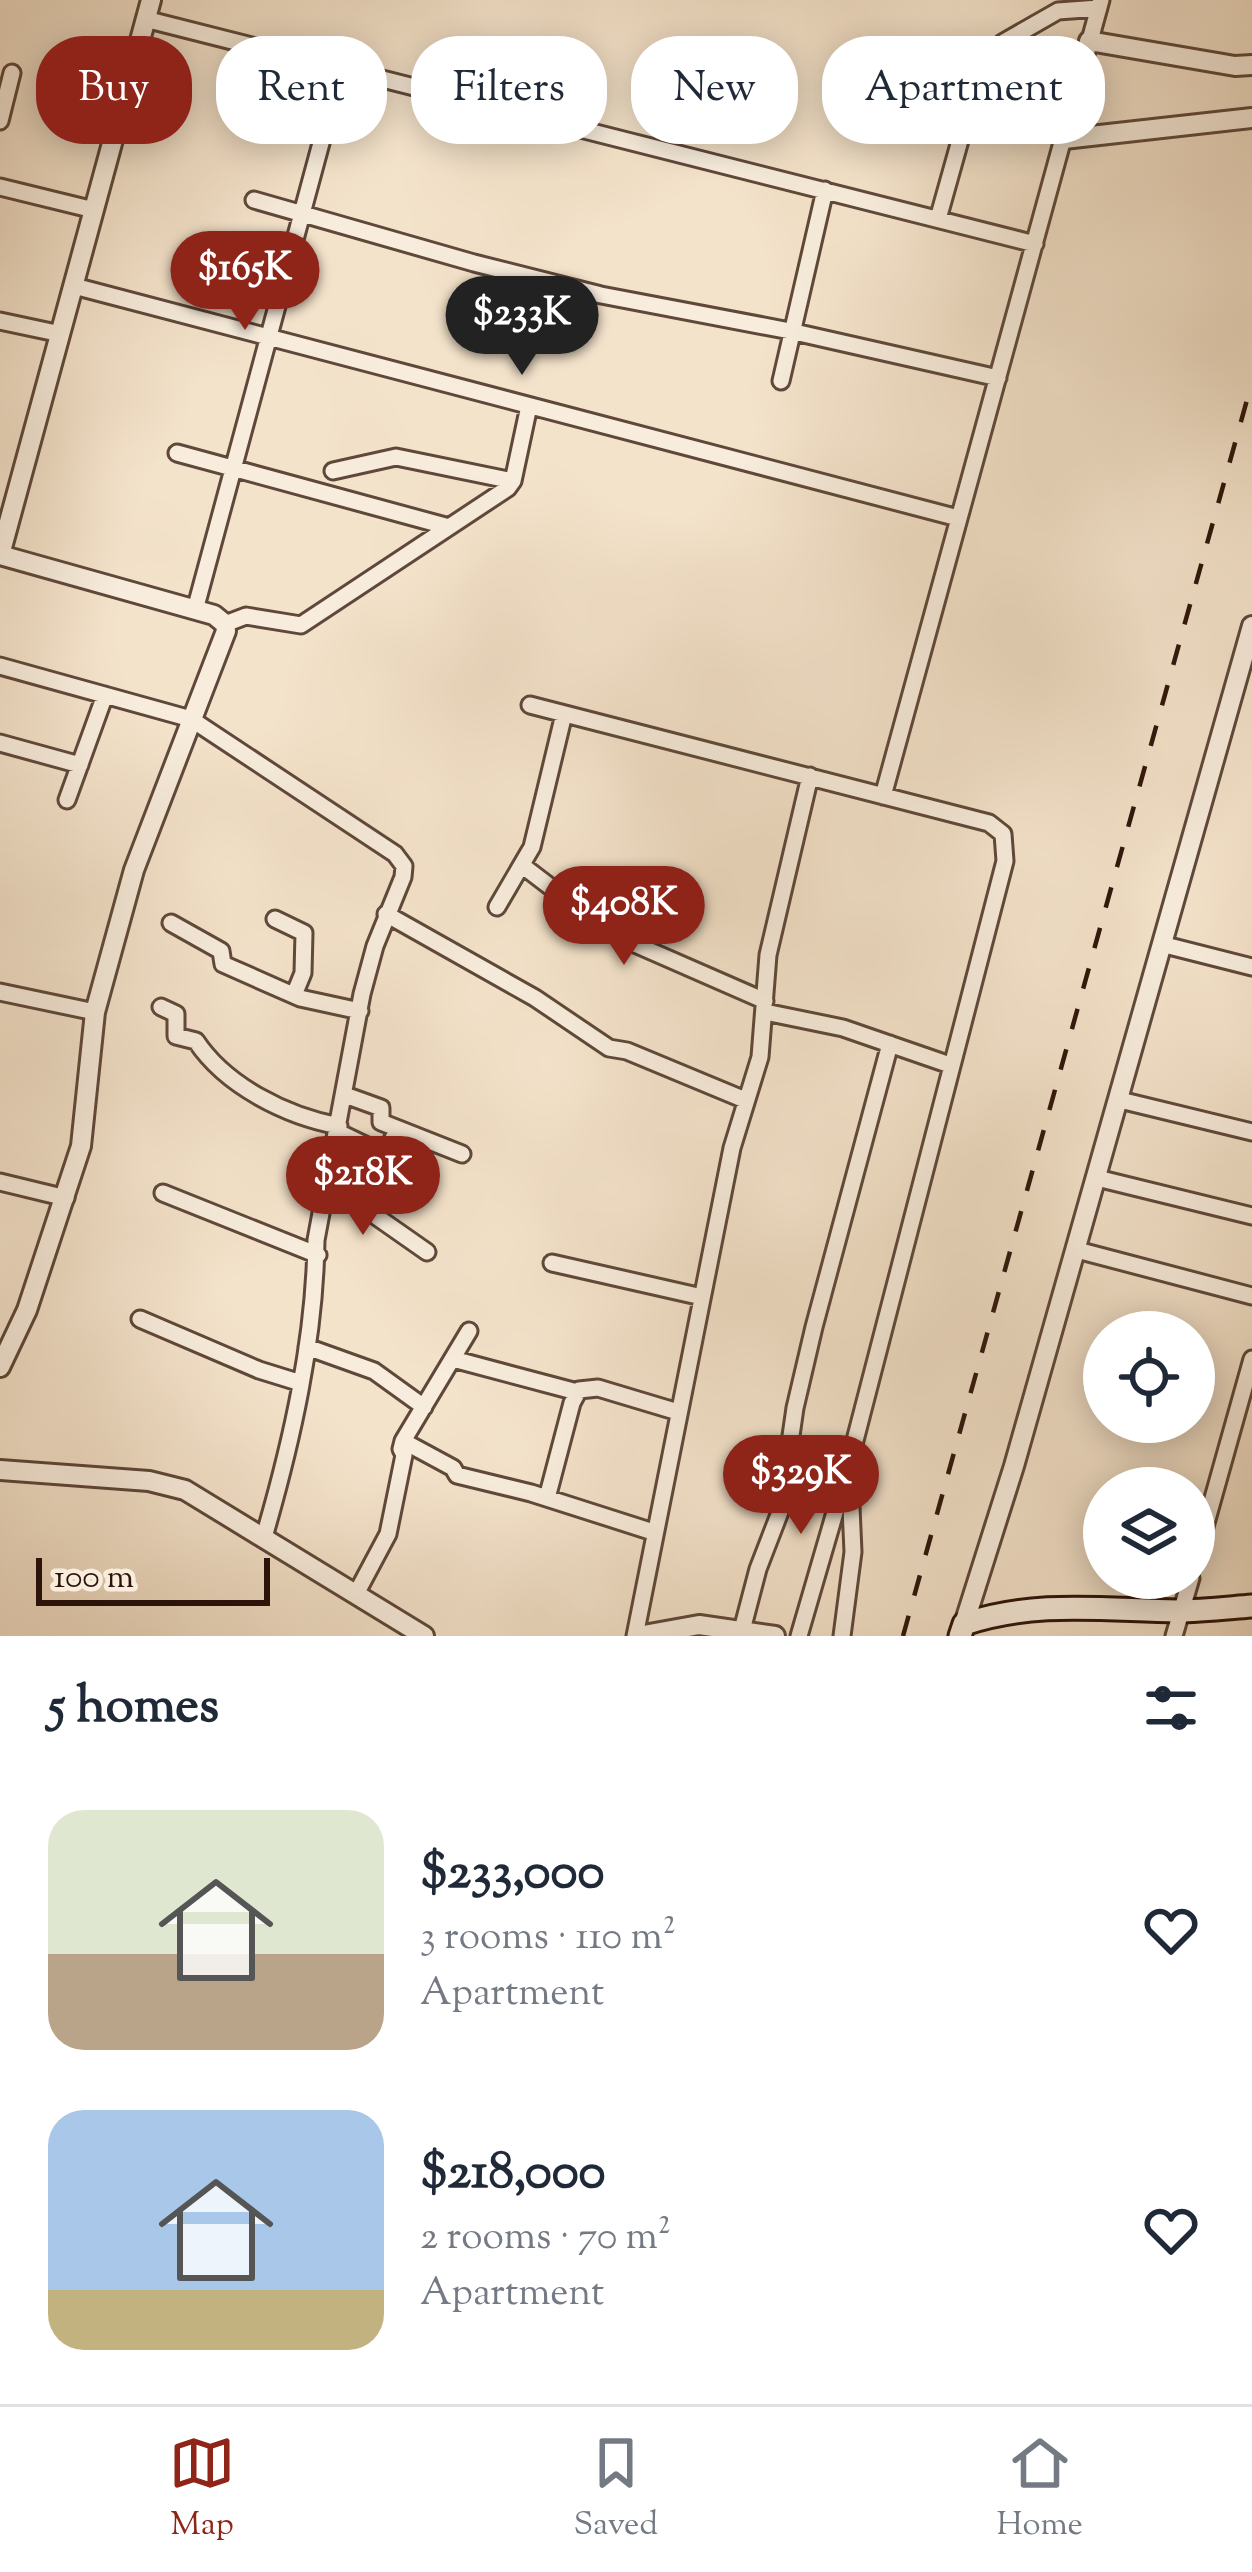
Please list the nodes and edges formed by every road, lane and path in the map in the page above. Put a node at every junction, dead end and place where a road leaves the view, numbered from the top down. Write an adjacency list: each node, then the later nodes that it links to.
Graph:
1 (1100, 4): 3 (street); 5 (street)
2 (148, 9): 4 (street); 18 (street)
3 (1042, 9): 20 (street)
4 (234, 36)
5 (1090, 36)
6 (1105, 44): 7 (street)
7 (1252, 65)
8 (12, 73): 11 (street)
9 (387, 81): 16 (street)
10 (1252, 118): 12 (street)
11 (0, 121)
12 (1105, 134)
13 (321, 144): 19 (street)
14 (1063, 144): 21 (street)
15 (0, 187): 18 (street)
16 (825, 190): 20 (street); 24 (street)
17 (254, 200): 19 (street)
18 (94, 210): 22 (street)
19 (303, 213): 24 (street); 26 (street)
20 (938, 220): 21 (street)
21 (1035, 244): 27 (street)
22 (74, 286): 25 (street); 26 (street)
23 (0, 321): 25 (street)
24 (790, 331): 27 (street); 28 (street)
25 (61, 334): 36 (street)
26 (269, 339): 29 (street); 31 (street)
27 (998, 378): 34 (street)
28 (781, 381)
29 (529, 406): 33 (street); 34 (street)
30 (177, 453): 31 (street)
31 (234, 469): 35 (street); 36 (street)
32 (333, 471): 33 (street)
33 (513, 481): 35 (street)
34 (958, 518): 47 (street)
35 (449, 527): 37 (street)
36 (195, 610): 37 (street)
37 (225, 624): 43 (street)
38 (1250, 638): 54 (street)
39 (0, 666): 40 (street)
40 (105, 695): 43 (street); 45 (street)
41 (530, 705): 42 (street)
42 (564, 714): 46 (street); 49 (street)
43 (191, 719): 51 (street); 61 (street)
44 (0, 743): 45 (street)
45 (80, 765): 48 (street)
46 (809, 776): 47 (street); 58 (street)
47 (883, 796): 63 (street)
48 (67, 800)
49 (524, 866): 50 (street); 58 (street)
50 (497, 907)
51 (386, 914): 60 (street); 65 (street)
52 (275, 919): 57 (street)
53 (171, 923): 57 (street)
54 (1165, 945): 55 (street); 66 (street)
55 (1252, 967)
56 (0, 992): 61 (street)
57 (294, 995): 60 (street)
58 (765, 1006): 62 (street); 65 (street)
59 (160, 1007): 67 (street)
60 (360, 1011): 64 (street)
61 (95, 1012): 77 (street)
62 (890, 1044): 63 (street); 106 (street)
63 (950, 1065): 96 (street)
64 (345, 1095): 67 (street); 68 (street)
65 (745, 1100): 84 (street)
66 (1120, 1100): 69 (street); 74 (street)
67 (339, 1129): 71 (street); 73 (street)
68 (398, 1129): 70 (street); 71 (street)
69 (1252, 1132)
70 (462, 1154)
71 (379, 1163): 72 (street)
72 (413, 1168)
73 (329, 1178): 80 (street); 81 (street)
74 (1097, 1178): 78 (street); 79 (street)
75 (0, 1182): 77 (street)
76 (164, 1193): 81 (street)
77 (66, 1198): 90 (street)
78 (1252, 1216)
79 (1077, 1250): 83 (street); 107 (street)
80 (427, 1252)
81 (318, 1256): 87 (street)
82 (552, 1263): 84 (street)
83 (1252, 1296)
84 (702, 1297): 94 (street)
85 (140, 1319): 91 (street)
86 (469, 1331): 88 (street)
87 (307, 1347): 91 (street); 93 (street)
88 (453, 1359): 92 (street); 93 (street)
89 (1252, 1359): 98 (street)
90 (0, 1367)
91 (301, 1383): 101 (street)
92 (577, 1392): 94 (street); 99 (street)
93 (424, 1407): 95 (street)
94 (678, 1412): 100 (street)
95 (403, 1441): 99 (street); 102 (street)
96 (853, 1453): 111 (street); 112 (street)
97 (0, 1470): 101 (street)
98 (1215, 1491)
99 (548, 1498): 100 (street)
100 (653, 1532): 109 (street)
101 (264, 1537): 102 (street)
102 (356, 1594): 108 (street)
103 (1185, 1599): 105 (street)
104 (1252, 1606): 105 (main road)
105 (1181, 1611): 107 (main road); 113 (street)
106 (742, 1630): 109 (street); 110 (street)
107 (962, 1630)
108 (424, 1636)
109 (636, 1636)
110 (775, 1636)
111 (799, 1636)
112 (842, 1636)
113 (1174, 1636)

